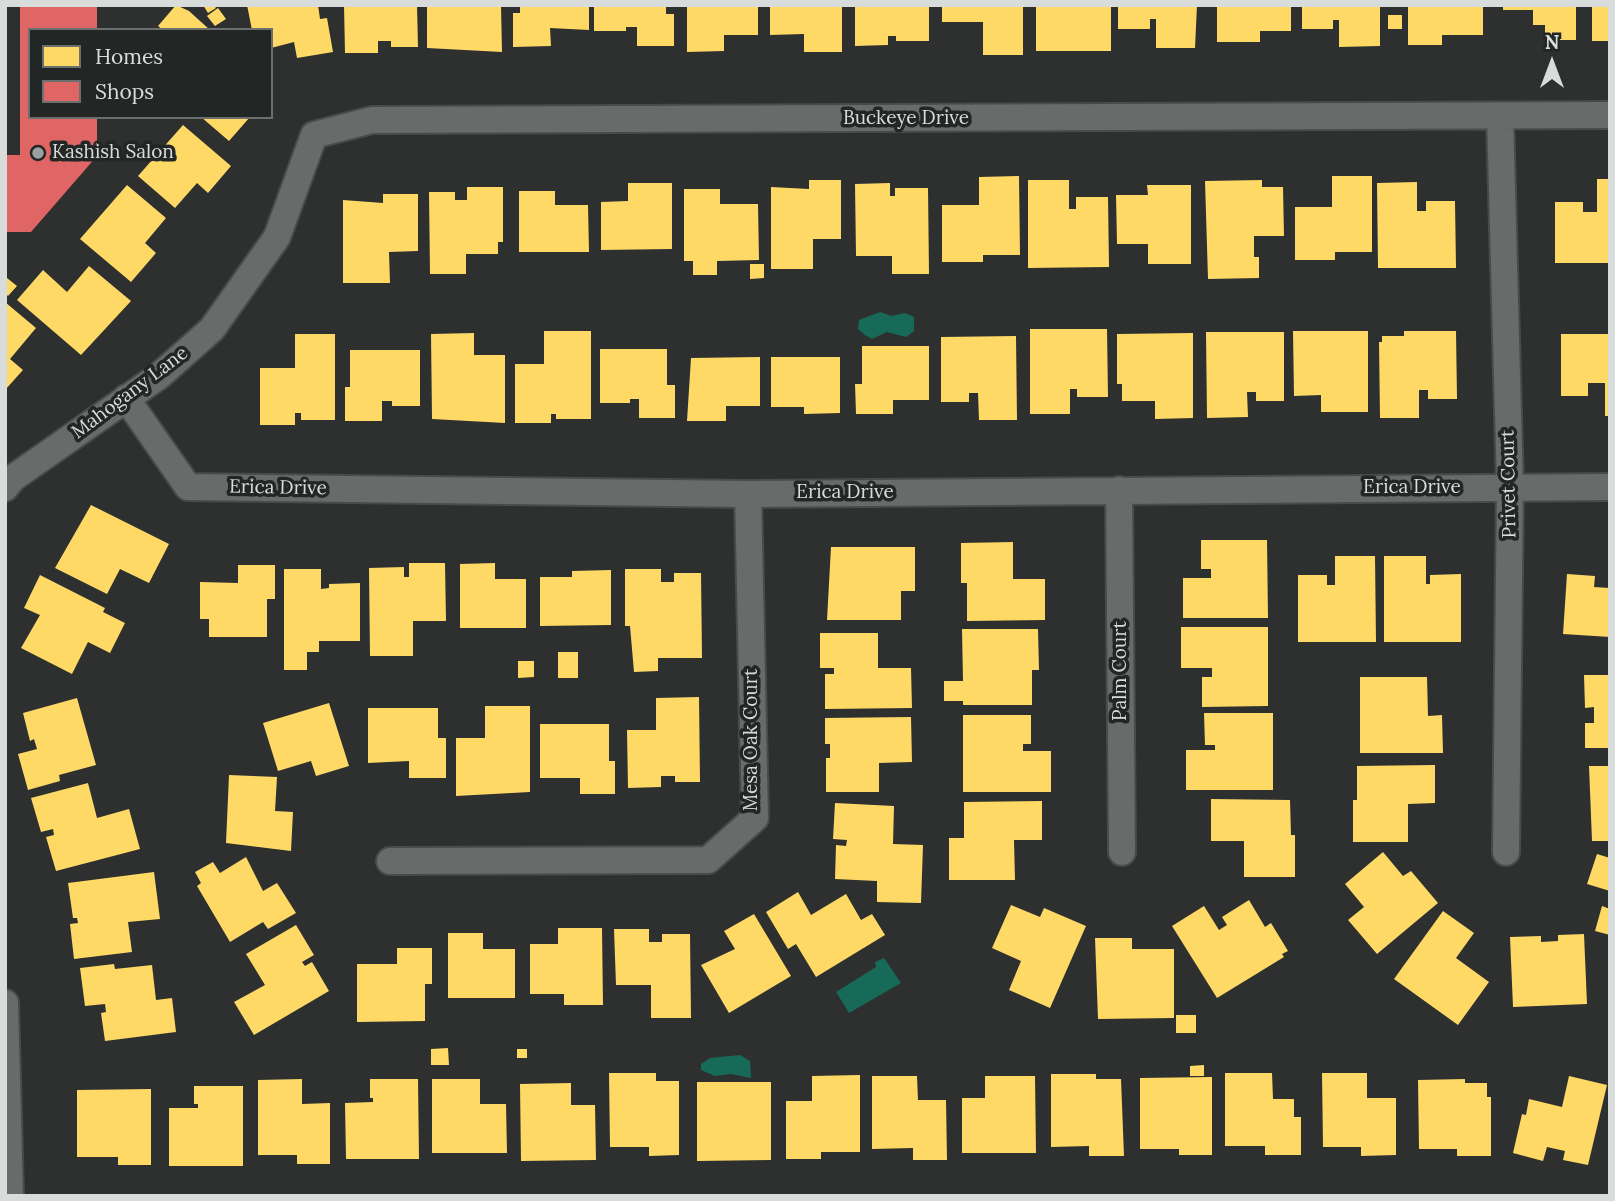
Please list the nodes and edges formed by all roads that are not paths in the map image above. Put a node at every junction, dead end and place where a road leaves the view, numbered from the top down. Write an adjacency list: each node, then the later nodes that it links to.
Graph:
1 (1610, 115): 2 (street, Buckeye Drive)
2 (1500, 116): 3 (street, Buckeye Drive); 5 (street, Privet Court)
3 (314, 135): 4 (street, Mahogany Lane)
4 (126, 398): 7 (street, Mahogany Lane); 9 (street, Erica Drive)
5 (1510, 487): 6 (street, Erica Drive); 8 (street, Erica Drive); 11 (street, Privet Court)
6 (1610, 487)
7 (5, 488)
8 (1119, 490): 9 (street, Erica Drive); 10 (street, Palm Court)
9 (748, 494): 12 (street, Mesa Oak Court)
10 (1122, 852)
11 (1506, 852)
12 (390, 861)
13 (5, 1003): 14 (street)
14 (10, 1196)

